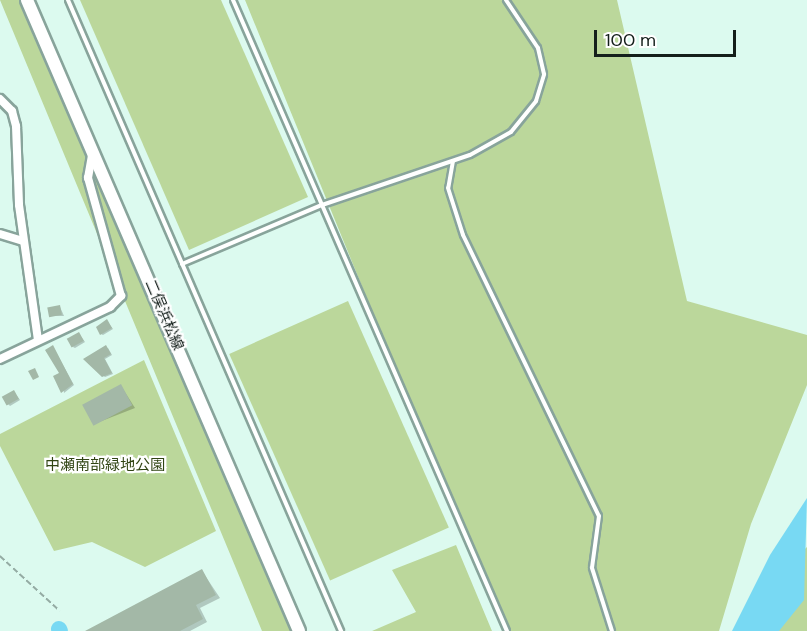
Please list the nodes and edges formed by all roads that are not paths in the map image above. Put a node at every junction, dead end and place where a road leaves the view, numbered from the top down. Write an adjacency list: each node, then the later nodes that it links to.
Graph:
1 (27, 0): 6 (main road, 二俣浜松線)
2 (68, 0): 11 (lane)
3 (233, 0): 8 (lane)
4 (506, 0): 7 (lane)
5 (0, 99): 10 (street)
6 (93, 150): 12 (street); 14 (main road, 二俣浜松線)
7 (453, 161): 8 (lane); 17 (lane)
8 (322, 205): 11 (lane); 16 (lane)
9 (0, 234): 10 (street)
10 (23, 241): 12 (street)
11 (182, 264): 15 (lane)
12 (38, 340): 13 (street)
13 (0, 359)
14 (299, 631)
15 (341, 631)
16 (507, 631)
17 (612, 631)

